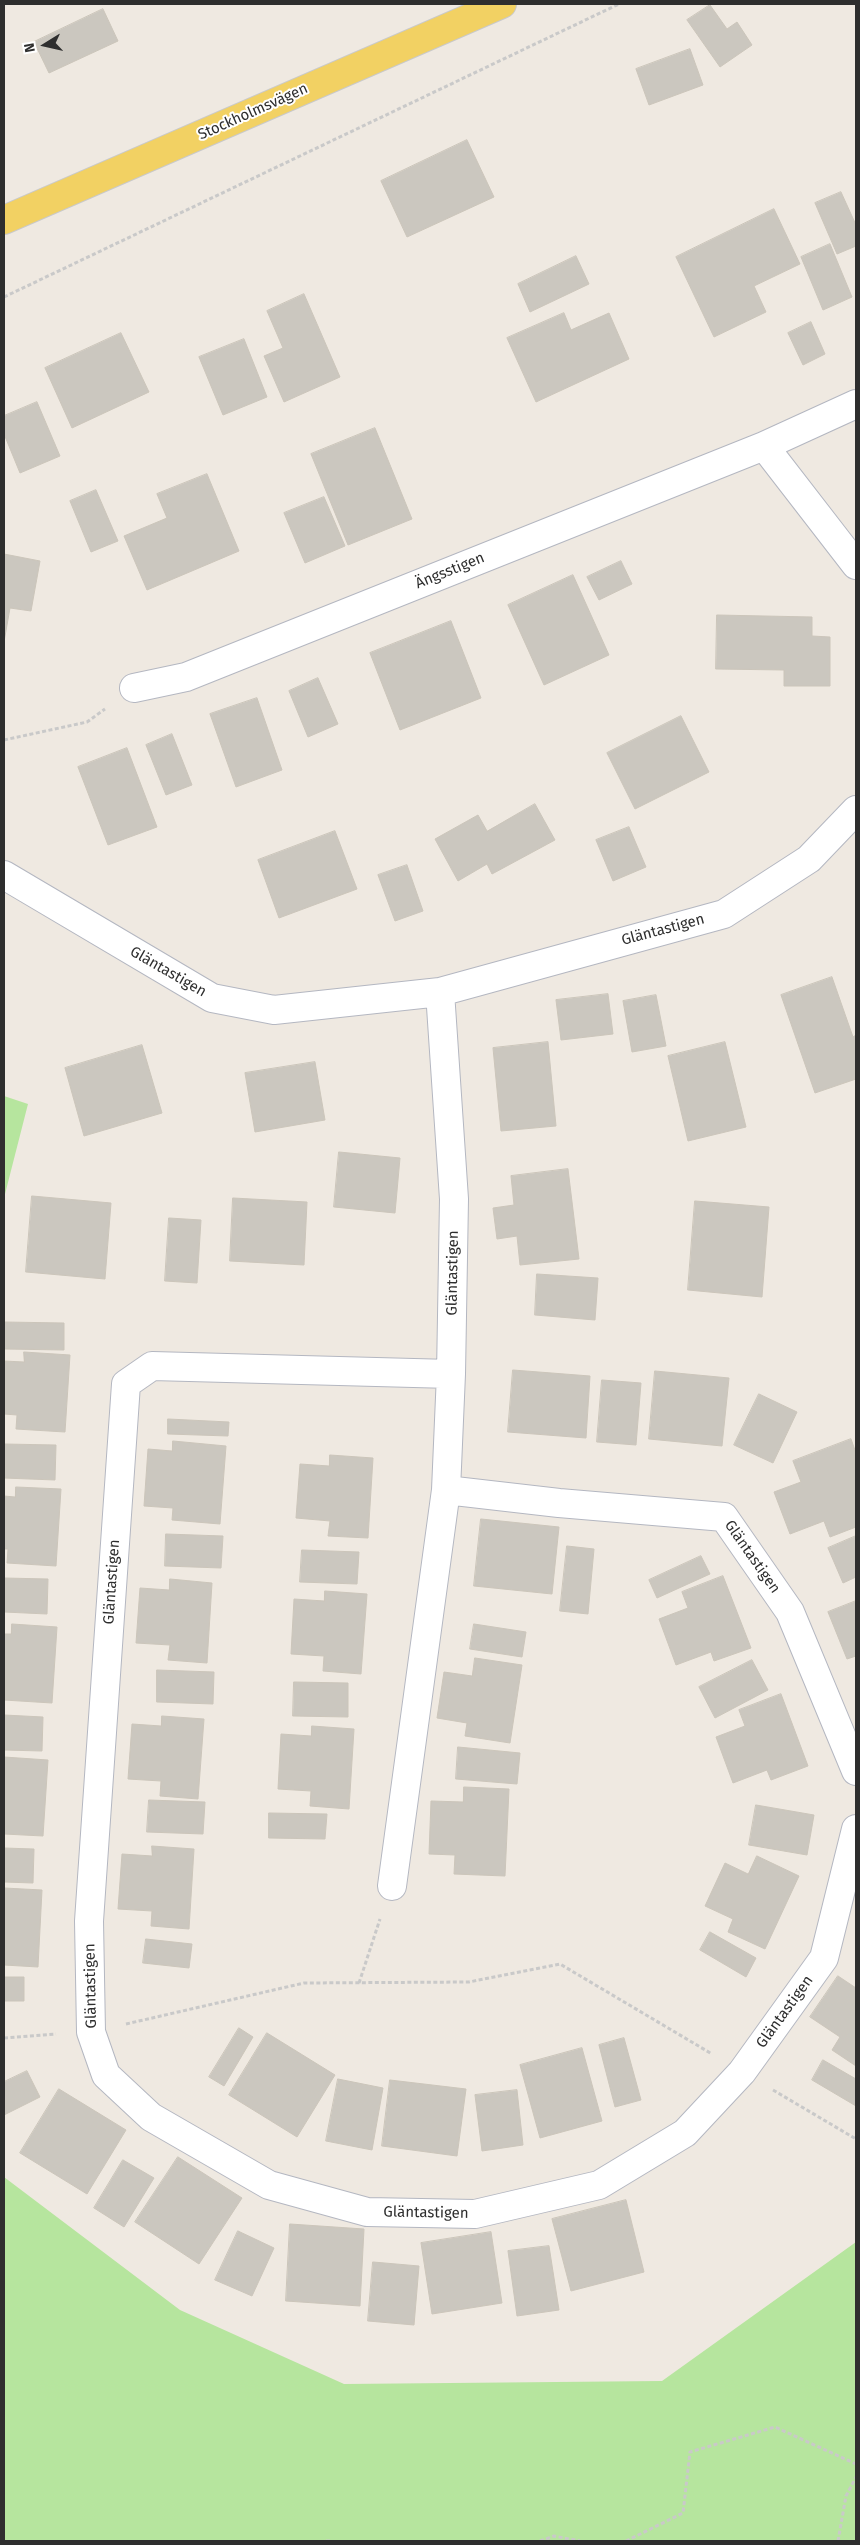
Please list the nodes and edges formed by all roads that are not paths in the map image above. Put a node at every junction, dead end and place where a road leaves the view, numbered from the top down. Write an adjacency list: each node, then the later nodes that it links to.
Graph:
1 (502, 4): 2 (main road, Stockholmsvägen)
2 (4, 220)
3 (856, 404): 4 (street, Ängsstigen)
4 (764, 446): 5 (street); 6 (street, Ängsstigen)
5 (856, 565)
6 (134, 688)
7 (856, 810): 9 (street, Gläntastigen)
8 (4, 875): 9 (street, Gläntastigen)
9 (440, 992): 10 (street, Gläntastigen)
10 (451, 1374): 11 (street, Gläntastigen); 13 (street, Gläntastigen)
11 (446, 1490): 12 (street, Gläntastigen); 14 (street, Gläntastigen)
12 (856, 1771)
13 (856, 1829)
14 (392, 1886)

